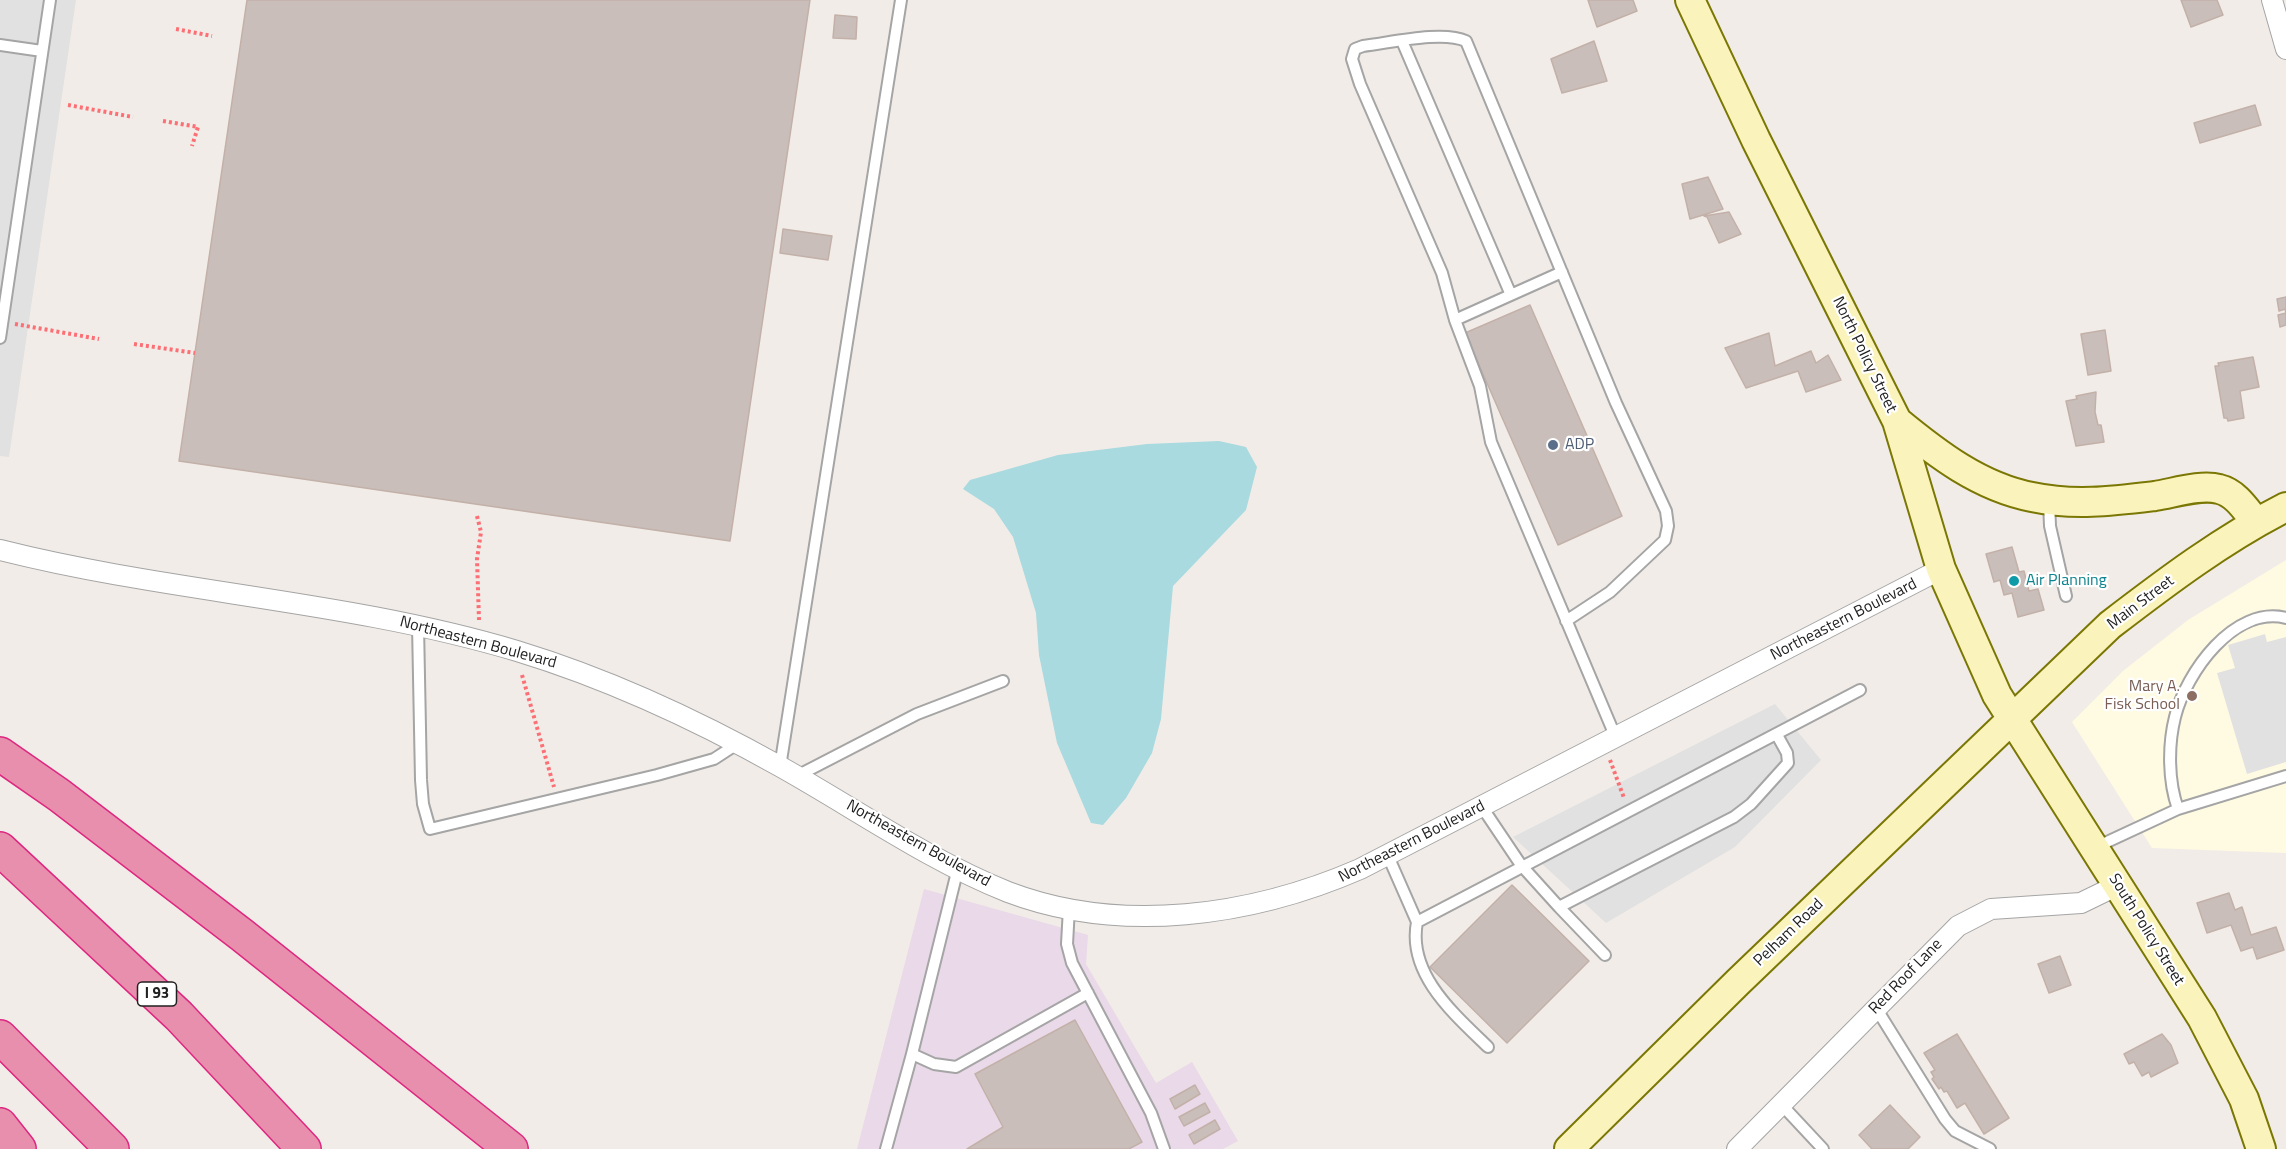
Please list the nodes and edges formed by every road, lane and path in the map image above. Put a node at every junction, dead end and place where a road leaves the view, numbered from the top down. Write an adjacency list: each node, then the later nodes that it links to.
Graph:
1 (50, 0): 10 (lane)
2 (901, 0): 45 (lane)
3 (1690, 0): 23 (street, North Policy Street)
4 (2272, 0): 9 (street)
5 (176, 29): 6 (path)
6 (212, 36)
7 (1402, 41): 15 (lane); 16 (lane); 17 (lane)
8 (0, 45): 10 (lane)
9 (2286, 49)
10 (42, 51): 19 (lane)
11 (68, 105): 12 (path)
12 (133, 117)
13 (162, 121): 14 (path)
14 (192, 146)
15 (1562, 272): 16 (lane); 33 (lane)
16 (1511, 295): 17 (lane)
17 (1455, 320): 33 (lane)
18 (15, 324): 20 (path)
19 (0, 338)
20 (99, 339)
21 (134, 344): 22 (path)
22 (195, 353)
23 (1897, 421): 24 (street); 29 (street, North Policy Street)
24 (2049, 500): 27 (street); 30 (lane)
25 (2286, 507): 27 (street, Main Street)
26 (477, 516): 32 (path)
27 (2256, 522): 38 (street, Main Street)
28 (0, 550): 34 (street, Northeastern Boulevard)
29 (1941, 569): 38 (street, North Policy Street); 40 (street, Northeastern Boulevard)
30 (2066, 596)
31 (2286, 618): 48 (lane)
32 (479, 621)
33 (1566, 621): 40 (lane)
34 (418, 625): 41 (street, Northeastern Boulevard); 41 (lane)
35 (522, 675): 44 (path)
36 (1003, 681): 45 (lane)
37 (1860, 690): 39 (lane)
38 (2012, 720): 50 (street, South Policy Street); 75 (street, Pelham Road)
39 (1777, 735): 49 (lane); 56 (lane)
40 (1616, 738): 47 (street, Northeastern Boulevard)
41 (737, 744): 45 (street, Northeastern Boulevard)
42 (0, 754): 59 (highway)
43 (1610, 759): 49 (path)
44 (551, 771)
45 (788, 772): 54 (street, Northeastern Boulevard)
46 (2286, 776): 48 (lane)
47 (1482, 807): 52 (street, Northeastern Boulevard); 53 (lane)
48 (2178, 809): 50 (lane)
49 (1629, 810): 53 (lane)
50 (2094, 848): 55 (street, South Policy Street)
51 (0, 849): 70 (highway, I 93)
52 (1388, 856): 57 (street, Northeastern Boulevard); 58 (lane)
53 (1521, 865): 56 (lane); 58 (lane)
54 (958, 868): 57 (street, Northeastern Boulevard); 65 (lane)
55 (2118, 885): 62 (street, Red Roof Lane); 79 (street, South Policy Street)
56 (1559, 907): 60 (lane)
57 (1069, 908): 61 (lane)
58 (1417, 922): 64 (lane)
59 (243, 935): 71 (highway); 72 (highway)
60 (1605, 955)
61 (1088, 993): 65 (lane); 74 (lane)
62 (1876, 1008): 66 (street, Red Roof Lane); 78 (lane)
63 (0, 1037): 69 (highway)
64 (1488, 1047)
65 (912, 1054): 73 (lane)
66 (1781, 1104): 76 (street, Red Roof Lane); 77 (lane)
67 (0, 1125): 68 (highway)
68 (19, 1149)
69 (112, 1149)
70 (304, 1149)
71 (476, 1149)
72 (510, 1149)
73 (886, 1149)
74 (1164, 1149)
75 (1569, 1149)
76 (1737, 1149)
77 (1823, 1149)
78 (1990, 1149)
79 (2261, 1149)

